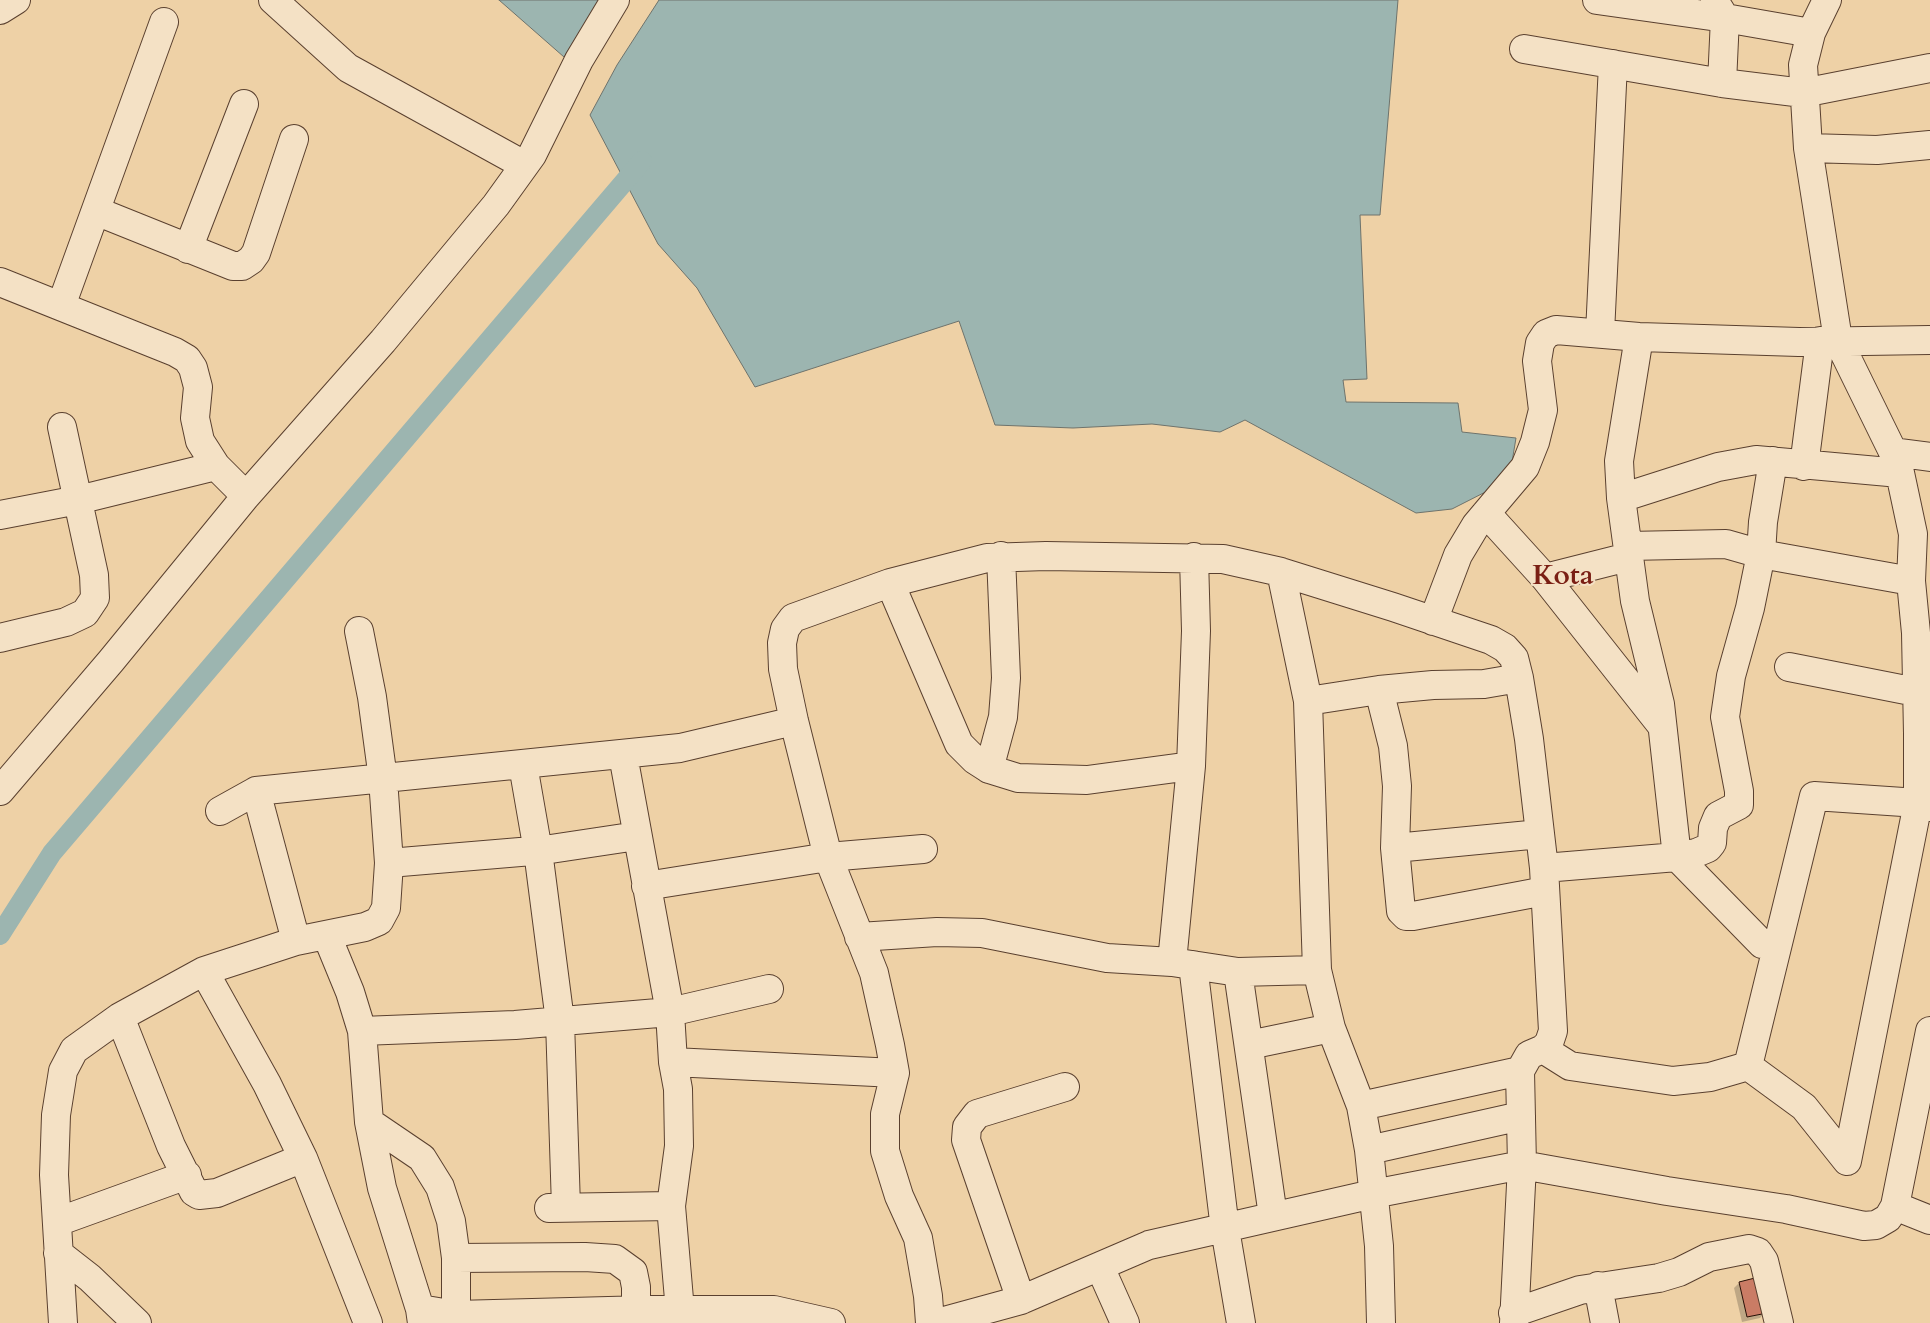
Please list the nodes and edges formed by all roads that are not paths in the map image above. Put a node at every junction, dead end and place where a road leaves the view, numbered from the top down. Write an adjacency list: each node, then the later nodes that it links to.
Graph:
1 (16, 0): 7 (street)
2 (273, 0): 19 (street)
3 (615, 0): 19 (street)
4 (1597, 0): 6 (street)
5 (1828, 0): 9 (street)
6 (1719, 9): 9 (street); 13 (street)
7 (0, 10)
8 (164, 22): 20 (street)
9 (1811, 33): 14 (street)
10 (1524, 49): 11 (street)
11 (1613, 64): 13 (street); 24 (street)
12 (1930, 68): 14 (street)
13 (1722, 83): 14 (street)
14 (1803, 93): 18 (street)
15 (244, 104): 21 (street)
16 (294, 139): 21 (street)
17 (1930, 145): 18 (street)
18 (1808, 148): 26 (street)
19 (524, 165): 34 (street)
20 (96, 212): 21 (street); 23 (street)
21 (188, 249)
22 (0, 282): 23 (street)
23 (61, 306): 32 (street)
24 (1600, 332): 25 (street); 37 (street)
25 (1639, 337): 26 (street); 35 (street)
26 (1829, 340): 27 (street); 31 (street); 33 (street)
27 (1930, 340)
28 (62, 427): 36 (street)
29 (1930, 457): 31 (street)
30 (1773, 461): 33 (street); 35 (street); 40 (street)
31 (1897, 462): 33 (street); 45 (street)
32 (216, 466): 34 (street); 36 (street)
33 (1804, 466)
34 (246, 496): 63 (street)
35 (1622, 498): 39 (street)
36 (78, 500): 38 (street); 49 (street)
37 (1486, 514): 44 (street); 47 (street)
38 (0, 515)
39 (1628, 552): 40 (street); 44 (street); 56 (street)
40 (1761, 554): 45 (street); 72 (street)
41 (1000, 556): 42 (street); 46 (street); 61 (street)
42 (1194, 557): 43 (street); 60 (street)
43 (1281, 572): 47 (street); 54 (street)
44 (1545, 578): 56 (street)
45 (1911, 581): 51 (street)
46 (890, 582): 55 (street); 61 (street)
47 (1434, 621): 52 (street)
48 (359, 631): 62 (street)
49 (0, 638)
50 (1789, 667): 51 (street)
51 (1921, 676): 57 (street)
52 (1519, 678): 53 (street); 67 (street)
53 (1379, 690): 54 (street); 69 (street)
54 (1308, 701): 82 (street)
55 (794, 721): 58 (street); 73 (street)
56 (1663, 727): 72 (street)
57 (1924, 735): 65 (street)
58 (623, 755): 59 (street); 68 (street)
59 (523, 765): 62 (street); 71 (street)
60 (1191, 766): 61 (street); 81 (street)
61 (989, 768)
62 (383, 779): 64 (street); 74 (street)
63 (0, 791)
64 (256, 791): 66 (street); 79 (street)
65 (1924, 805): 95 (street); 95 (street)
66 (220, 811)
67 (1540, 834): 69 (street); 75 (street)
68 (637, 836): 71 (street); 76 (street)
69 (1395, 848): 75 (street)
70 (923, 849): 73 (street)
71 (538, 851): 74 (street); 88 (street)
72 (1677, 857): 75 (street); 80 (street)
73 (828, 858): 76 (street); 78 (street)
74 (389, 864): 77 (street)
75 (1544, 880): 93 (street)
76 (646, 886): 86 (street)
77 (327, 936): 79 (street); 90 (street)
78 (859, 937): 81 (street); 97 (street)
79 (296, 941): 83 (street)
80 (1762, 944)
81 (1183, 963): 84 (street); 112 (street)
82 (1317, 970): 84 (street); 89 (street)
83 (204, 971): 87 (street); 103 (street)
84 (1238, 972): 92 (street)
85 (769, 989): 86 (street)
86 (670, 1012): 88 (street); 94 (street)
87 (120, 1017): 105 (street); 111 (street)
88 (560, 1021): 90 (street); 107 (street)
89 (1332, 1028): 92 (street); 99 (street)
90 (362, 1031): 101 (street)
91 (1930, 1031): 108 (street)
92 (1249, 1045): 109 (street)
93 (1543, 1049): 95 (street); 96 (street)
94 (673, 1062): 97 (street); 107 (street)
95 (1748, 1066)
96 (1520, 1071): 99 (street); 100 (street)
97 (894, 1073): 128 (street)
98 (1065, 1087): 117 (street)
99 (1361, 1106): 102 (street)
100 (1521, 1116): 102 (street); 104 (street)
101 (369, 1122): 114 (street); 120 (street)
102 (1370, 1150): 106 (street)
103 (303, 1158): 105 (street); 126 (street)
104 (1522, 1165): 106 (street); 108 (street); 123 (street)
105 (186, 1175): 111 (street)
106 (1373, 1194): 109 (street); 132 (street)
107 (671, 1206): 121 (street)
108 (1895, 1206): 110 (street)
109 (1273, 1216): 112 (street)
110 (1930, 1220)
111 (56, 1222): 113 (street)
112 (1225, 1229): 115 (street); 131 (street)
113 (58, 1253): 124 (street); 125 (street)
114 (456, 1258): 118 (street); 119 (street)
115 (1100, 1267): 117 (street); 130 (street)
116 (1598, 1286): 123 (street); 133 (street); 134 (street)
117 (1021, 1300): 129 (street)
118 (636, 1310): 121 (street); 122 (street)
119 (456, 1315): 120 (street); 122 (street)
120 (421, 1316)
121 (682, 1317): 127 (street)
122 (578, 1318)
123 (1514, 1318)
124 (63, 1323)
125 (137, 1323)
126 (368, 1323)
127 (831, 1323)
128 (930, 1323)
129 (936, 1323)
130 (1125, 1323)
131 (1241, 1323)
132 (1381, 1323)
133 (1606, 1323)
134 (1779, 1323)

